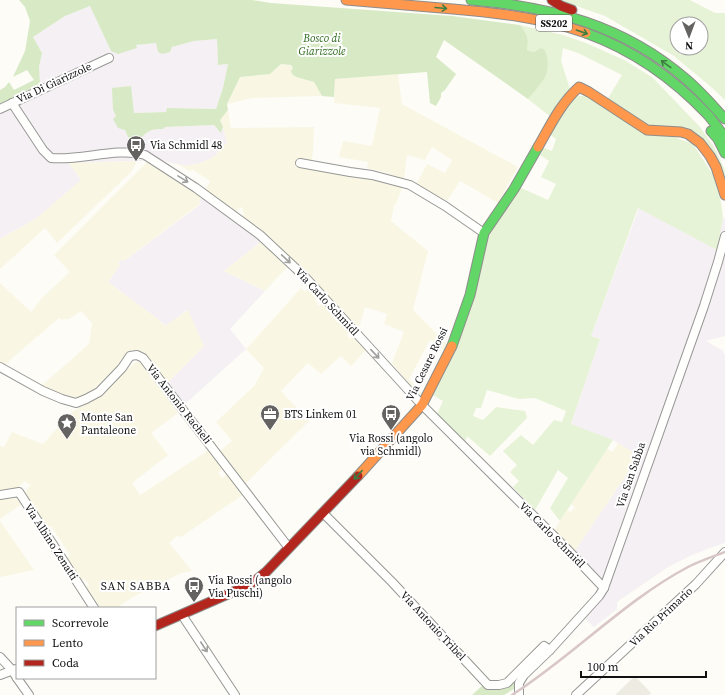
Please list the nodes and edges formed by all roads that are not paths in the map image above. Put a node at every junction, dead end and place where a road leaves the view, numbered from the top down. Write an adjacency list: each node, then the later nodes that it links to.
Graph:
1 (346, 0): 6 (main road, SS202, one-way to 6)
2 (471, 0): 4 (main road, SS202)
3 (552, 0): 4 (main road)
4 (627, 40): 7 (main road, SS202, one-way to 4)
5 (109, 58): 8 (street, Via Di Giarizzole)
6 (646, 63): 12 (main road, SS202); 13 (main road)
7 (680, 75): 10 (main road); 11 (main road, SS202)
8 (12, 103): 9 (street, Via Di Giarizzole); 19 (street, Via Carlo Schmidl, one-way to 19)
9 (0, 109)
10 (725, 110)
11 (725, 119)
12 (725, 137)
13 (725, 153)
14 (300, 162): 16 (street)
15 (725, 195): 16 (main road, Via Cesare Rossi)
16 (484, 233): 19 (main road, Via Cesare Rossi)
17 (725, 236): 24 (street, Via San Sabba)
18 (0, 367): 22 (street, Via Antonio Racheli)
19 (422, 405): 21 (main road, Via Cesare Rossi, one-way to 21); 24 (street, Via Carlo Schmidl)
20 (0, 495): 25 (street, Via Albino Zenatti)
21 (323, 512): 22 (main road, Via Cesare Rossi); 28 (street, Via Antonio Tribel)
22 (289, 548): 26 (main road, Via Cesare Rossi)
23 (725, 552): 36 (street, Via Rio Primario)
24 (604, 588): 28 (street, Via San Sabba)
25 (93, 607)
26 (182, 615): 27 (main road, Via Cesare Rossi); 34 (street, one-way to 34)
27 (156, 626)
28 (550, 650): 35 (street, Via San Sabba)
29 (0, 657): 30 (street)
30 (14, 669): 31 (street)
31 (0, 674)
32 (18, 679): 33 (street)
33 (29, 695)
34 (235, 695)
35 (519, 695)
36 (576, 695)

